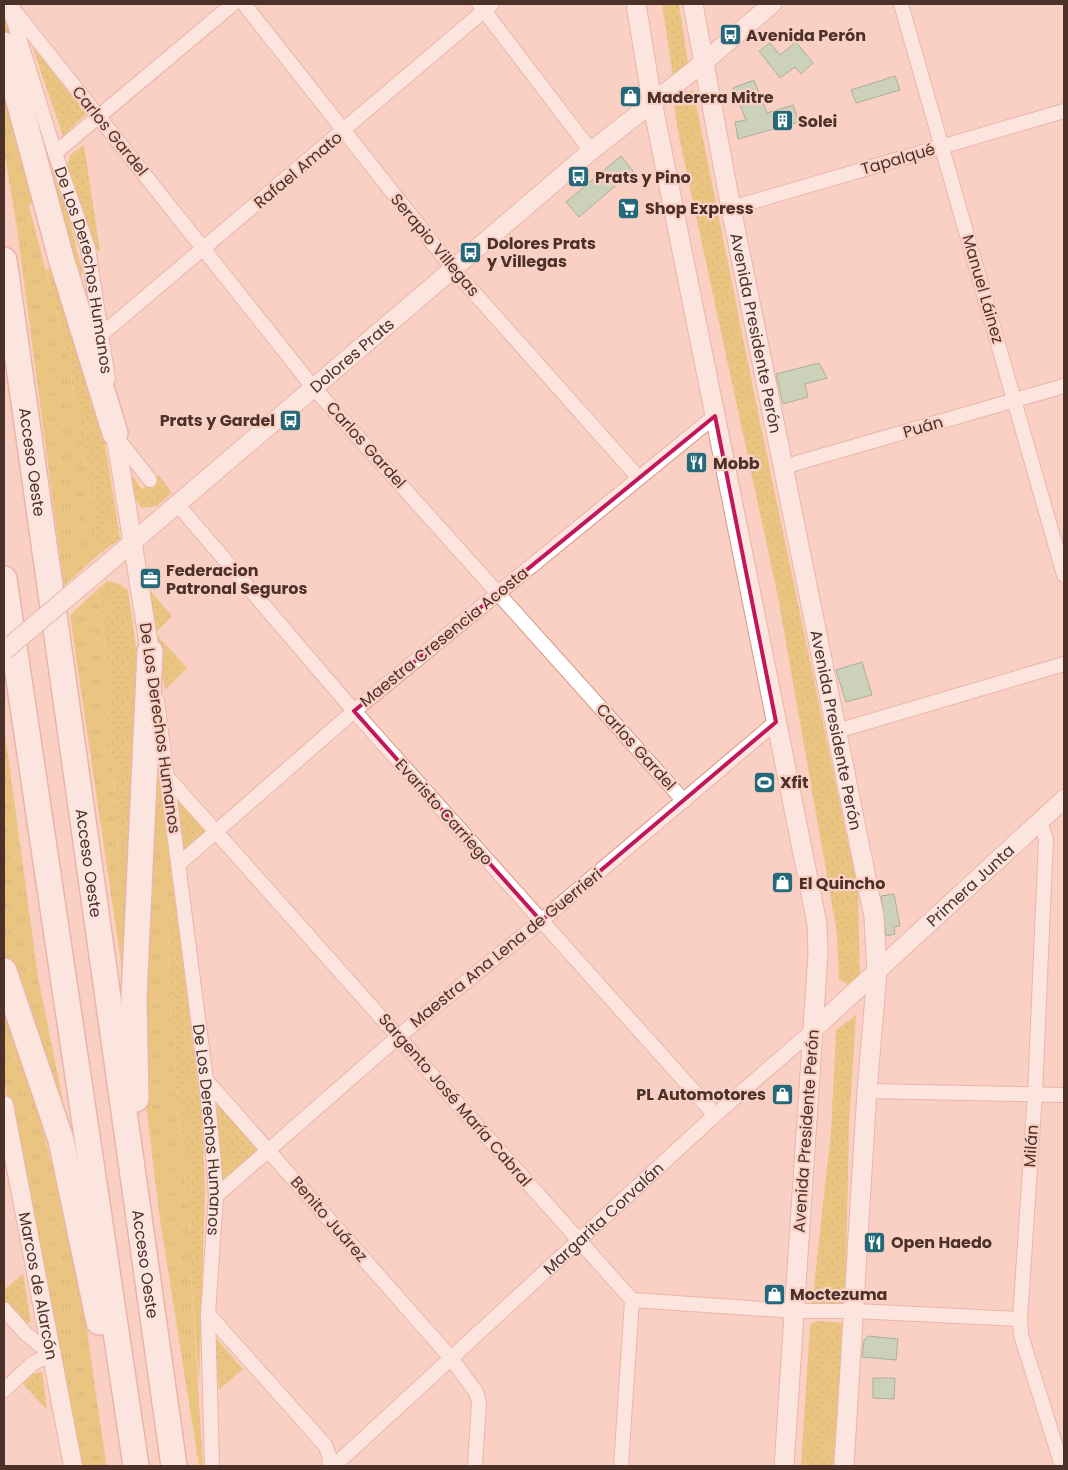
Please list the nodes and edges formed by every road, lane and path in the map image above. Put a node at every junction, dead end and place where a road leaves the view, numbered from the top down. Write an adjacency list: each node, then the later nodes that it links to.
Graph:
1 (9, 4): 13 (street, Carlos Gardel); 17 (street, De Los Derechos Humanos)
2 (233, 4): 13 (street)
3 (244, 4): 14 (street, Serapio Villegas)
4 (636, 4): 11 (main road, Avenida Presidente Perón)
5 (694, 4): 10 (main road, Avenida Presidente Perón)
6 (772, 4): 10 (street, Dolores Prats)
7 (901, 4): 15 (street, Manuel Láinez)
8 (485, 6): 14 (street, Rafael Amato); 16 (street)
9 (4, 45): 27 (highway)
10 (703, 63): 11 (street, Dolores Prats); 18 (main road, Avenida Presidente Perón)
11 (652, 101): 16 (street, Dolores Prats); 26 (main road, Avenida Presidente Perón)
12 (1064, 111): 15 (street, Tapalqué)
13 (99, 116): 17 (street); 19 (street, Carlos Gardel)
14 (343, 132): 19 (street, Rafael Amato); 21 (street, Serapio Villegas)
15 (942, 146): 18 (street, Tapalqué); 25 (street, Manuel Láinez)
16 (591, 151): 21 (street, Dolores Prats)
17 (55, 153): 22 (street, De Los Derechos Humanos)
18 (731, 208): 28 (main road, Avenida Presidente Perón)
19 (203, 248): 22 (street, Rafael Amato); 24 (street, Carlos Gardel)
20 (4, 260): 61 (highway, Acceso Oeste)
21 (453, 269): 24 (street, Dolores Prats); 29 (street, Serapio Villegas)
22 (102, 334): 27 (street, De Los Derechos Humanos)
23 (1064, 386): 25 (street, Puán)
24 (313, 387): 31 (street, Dolores Prats); 35 (street, Carlos Gardel)
25 (1015, 400): 28 (street, Puán); 33 (street, Manuel Láinez)
26 (715, 416): 29 (street, Maestra Cresencia Acosta); 40 (main road, Avenida Presidente Perón)
27 (116, 436): 30 (street); 32 (street, De Los Derechos Humanos)
28 (782, 468): 41 (main road, Avenida Presidente Perón)
29 (638, 477): 35 (street, Maestra Cresencia Acosta)
30 (150, 480)
31 (178, 505): 32 (street, Dolores Prats); 39 (street, Evaristo Carriego)
32 (132, 543): 36 (street, Dolores Prats, bridge); 37 (street, De Los Derechos Humanos)
33 (1064, 575)
34 (4, 579): 74 (highway)
35 (498, 594): 39 (street, Maestra Cresencia Acosta); 44 (street, Carlos Gardel)
36 (4, 651)
37 (150, 652): 42 (street, De Los Derechos Humanos); 61 (highway)
38 (1064, 664): 41 (street)
39 (354, 711): 46 (street, Maestra Cresencia Acosta); 48 (street, Evaristo Carriego)
40 (776, 722): 44 (street, Maestra Ana Lena de Guerrieri); 51 (main road, Avenida Presidente Perón)
41 (838, 731): 50 (main road, Avenida Presidente Perón)
42 (169, 779): 46 (street, Sargento José María Cabral); 47 (street, De Los Derechos Humanos)
43 (1064, 799): 45 (street, Primera Junta)
44 (684, 801): 48 (street, Maestra Ana Lena de Guerrieri)
45 (1040, 822): 50 (street, Primera Junta); 55 (street, Milán)
46 (216, 831): 47 (street, Maestra Cresencia Acosta); 52 (street, Sargento José María Cabral)
47 (180, 864): 53 (street, De Los Derechos Humanos)
48 (541, 920): 52 (street, Maestra Ana Lena de Guerrieri); 58 (street, Evaristo Carriego)
49 (4, 971): 74 (highway)
50 (877, 973): 51 (street, Margarita Corvalán); 54 (main road, Avenida Presidente Perón)
51 (812, 1031): 58 (street, Margarita Corvalán); 65 (main road, Avenida Presidente Perón)
52 (399, 1036): 59 (street, Maestra Ana Lena de Guerrieri); 62 (street, Sargento José María Cabral)
53 (206, 1080): 59 (street, Benito Juárez); 60 (street, De Los Derechos Humanos)
54 (867, 1091): 55 (street); 66 (main road, Avenida Presidente Perón)
55 (1035, 1093): 56 (street); 68 (street, Milán)
56 (1064, 1095)
57 (4, 1105): 69 (street, Marcos de Alarcón)
58 (715, 1115): 62 (street, Margarita Corvalán)
59 (268, 1150): 60 (street, Maestra Ana Lena de Guerrieri); 70 (street, Benito Juárez)
60 (216, 1196): 67 (street, De Los Derechos Humanos)
61 (141, 1236): 75 (highway, Acceso Oeste)
62 (579, 1241): 63 (street, Sargento José María Cabral); 70 (street, Margarita Corvalán)
63 (632, 1300): 65 (street); 79 (street)
64 (4, 1309): 69 (street)
65 (795, 1311): 66 (street); 80 (main road, Avenida Presidente Perón)
66 (855, 1311): 68 (street); 81 (main road, Avenida Presidente Perón)
67 (208, 1314): 76 (street, De Los Derechos Humanos); 77 (street)
68 (1020, 1319): 72 (street, Milán)
69 (51, 1354): 71 (street); 73 (street, Marcos de Alarcón)
70 (451, 1358): 77 (street, Margarita Corvalán); 78 (street, Benito Juárez)
71 (4, 1390)
72 (1062, 1465)
73 (73, 1466)
74 (134, 1466)
75 (174, 1466)
76 (212, 1466)
77 (332, 1466)
78 (475, 1466)
79 (621, 1466)
80 (784, 1466)
81 (844, 1466)

